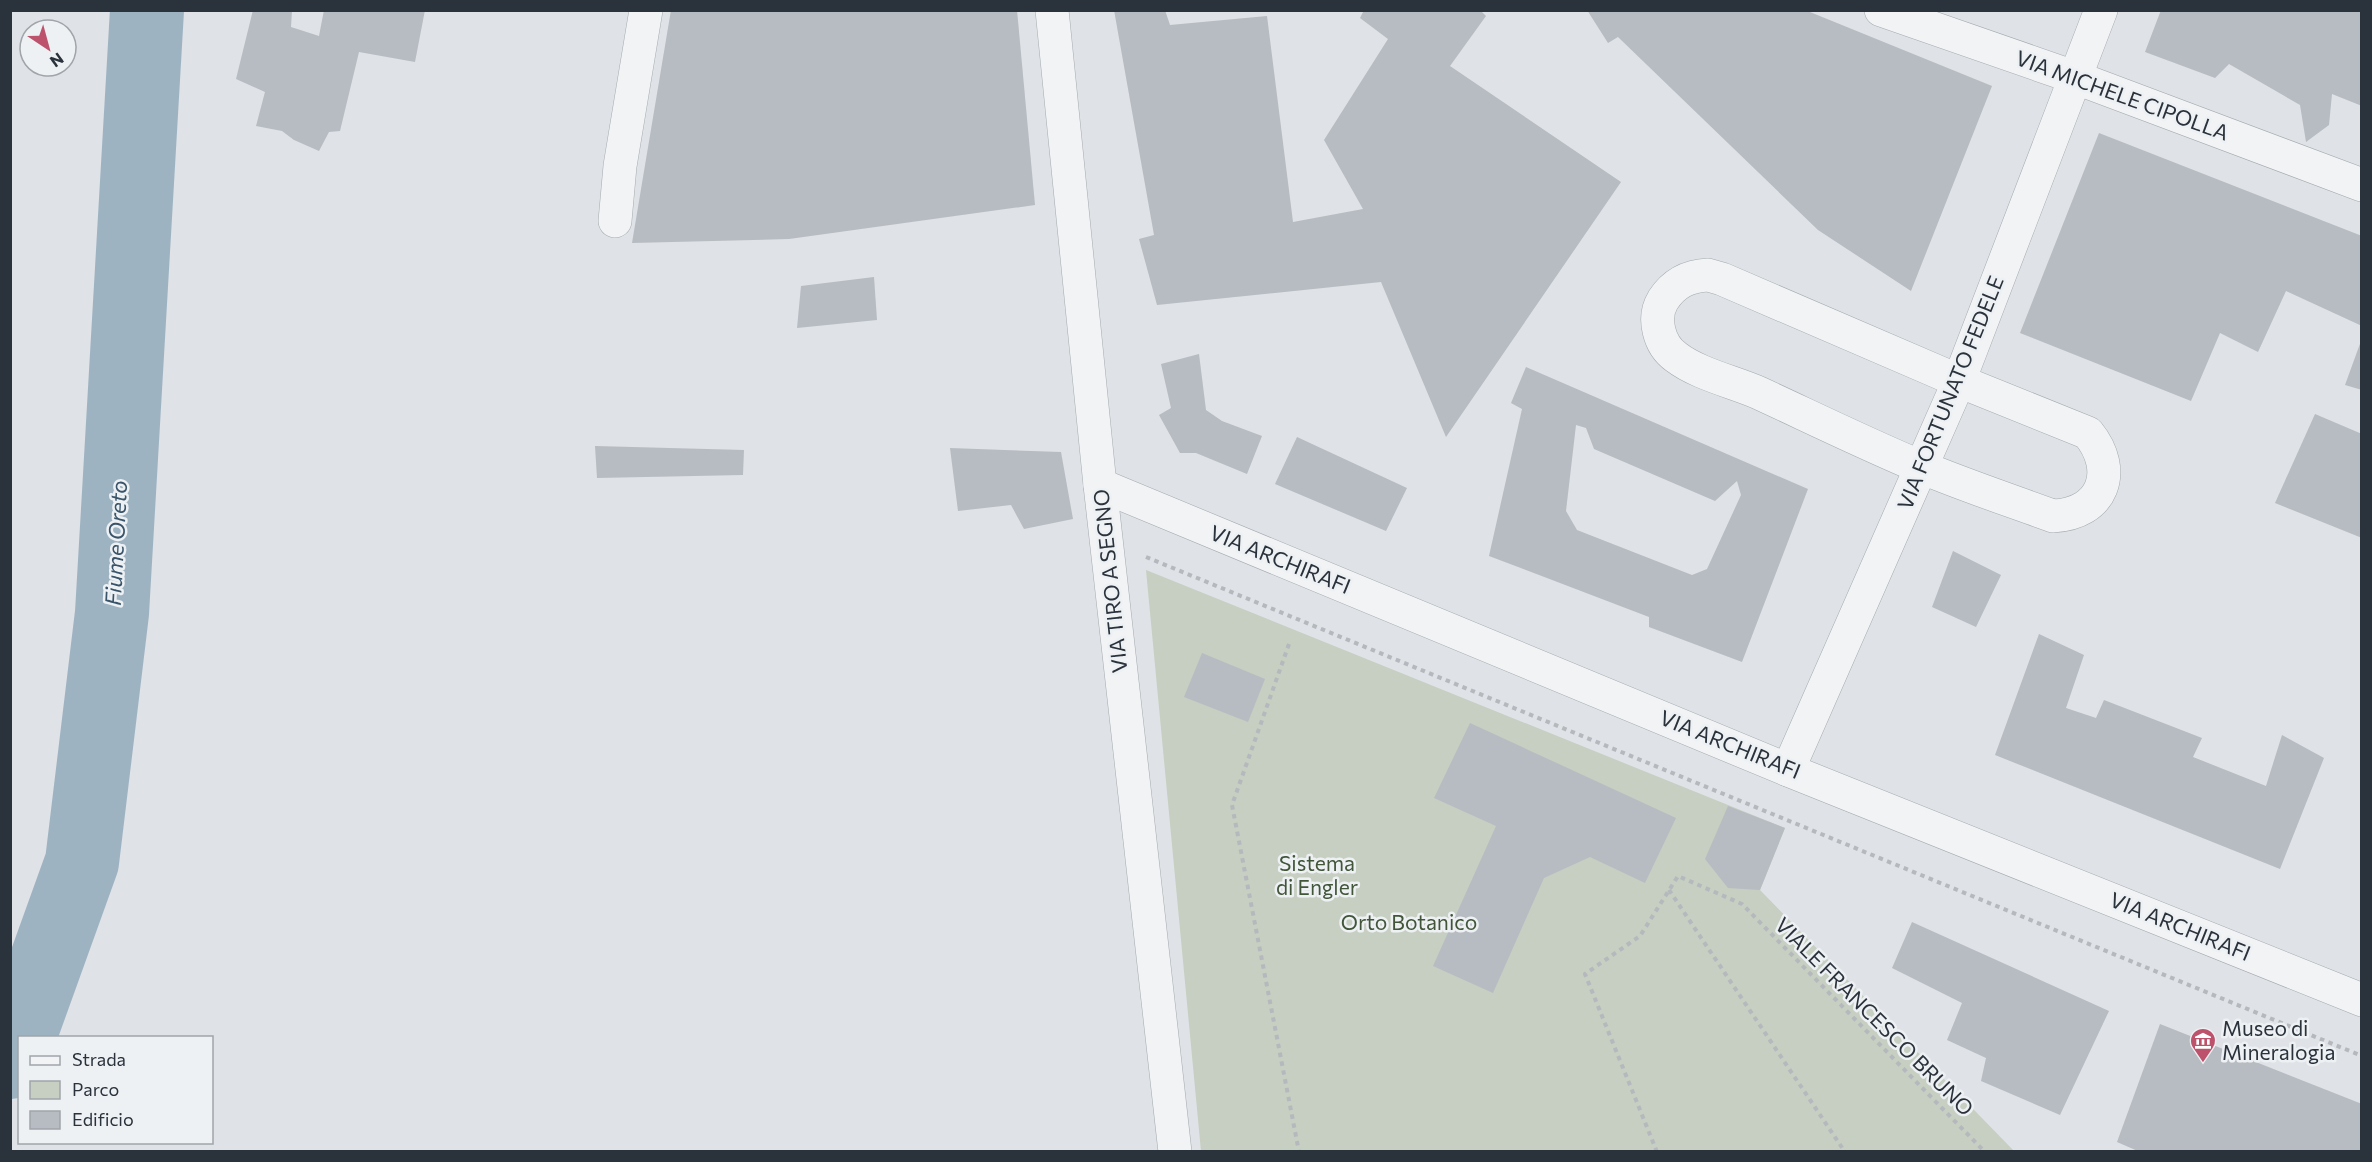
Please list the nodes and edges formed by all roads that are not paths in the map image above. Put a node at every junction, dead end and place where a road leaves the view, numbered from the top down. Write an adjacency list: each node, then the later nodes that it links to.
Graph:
1 (646, 10): 7 (street)
2 (1052, 10): 10 (street, VIA TIRO A SEGNO)
3 (1881, 10): 5 (street, VIA MICHELE CIPOLLA)
4 (2101, 10): 5 (street, VIA FORTUNATO FEDELE)
5 (2074, 77): 6 (street, VIA MICHELE CIPOLLA); 8 (street, VIA FORTUNATO FEDELE)
6 (2361, 185)
7 (615, 221)
8 (1959, 381): 9 (street, VIA FORTUNATO FEDELE); 9 (street); 9 (street)
9 (1922, 467): 11 (street, VIA FORTUNATO FEDELE)
10 (1100, 485): 11 (street, VIA ARCHIRAFI); 13 (street, VIA TIRO A SEGNO)
11 (1788, 770): 12 (street, VIA ARCHIRAFI)
12 (2361, 1000)
13 (1175, 1152)

